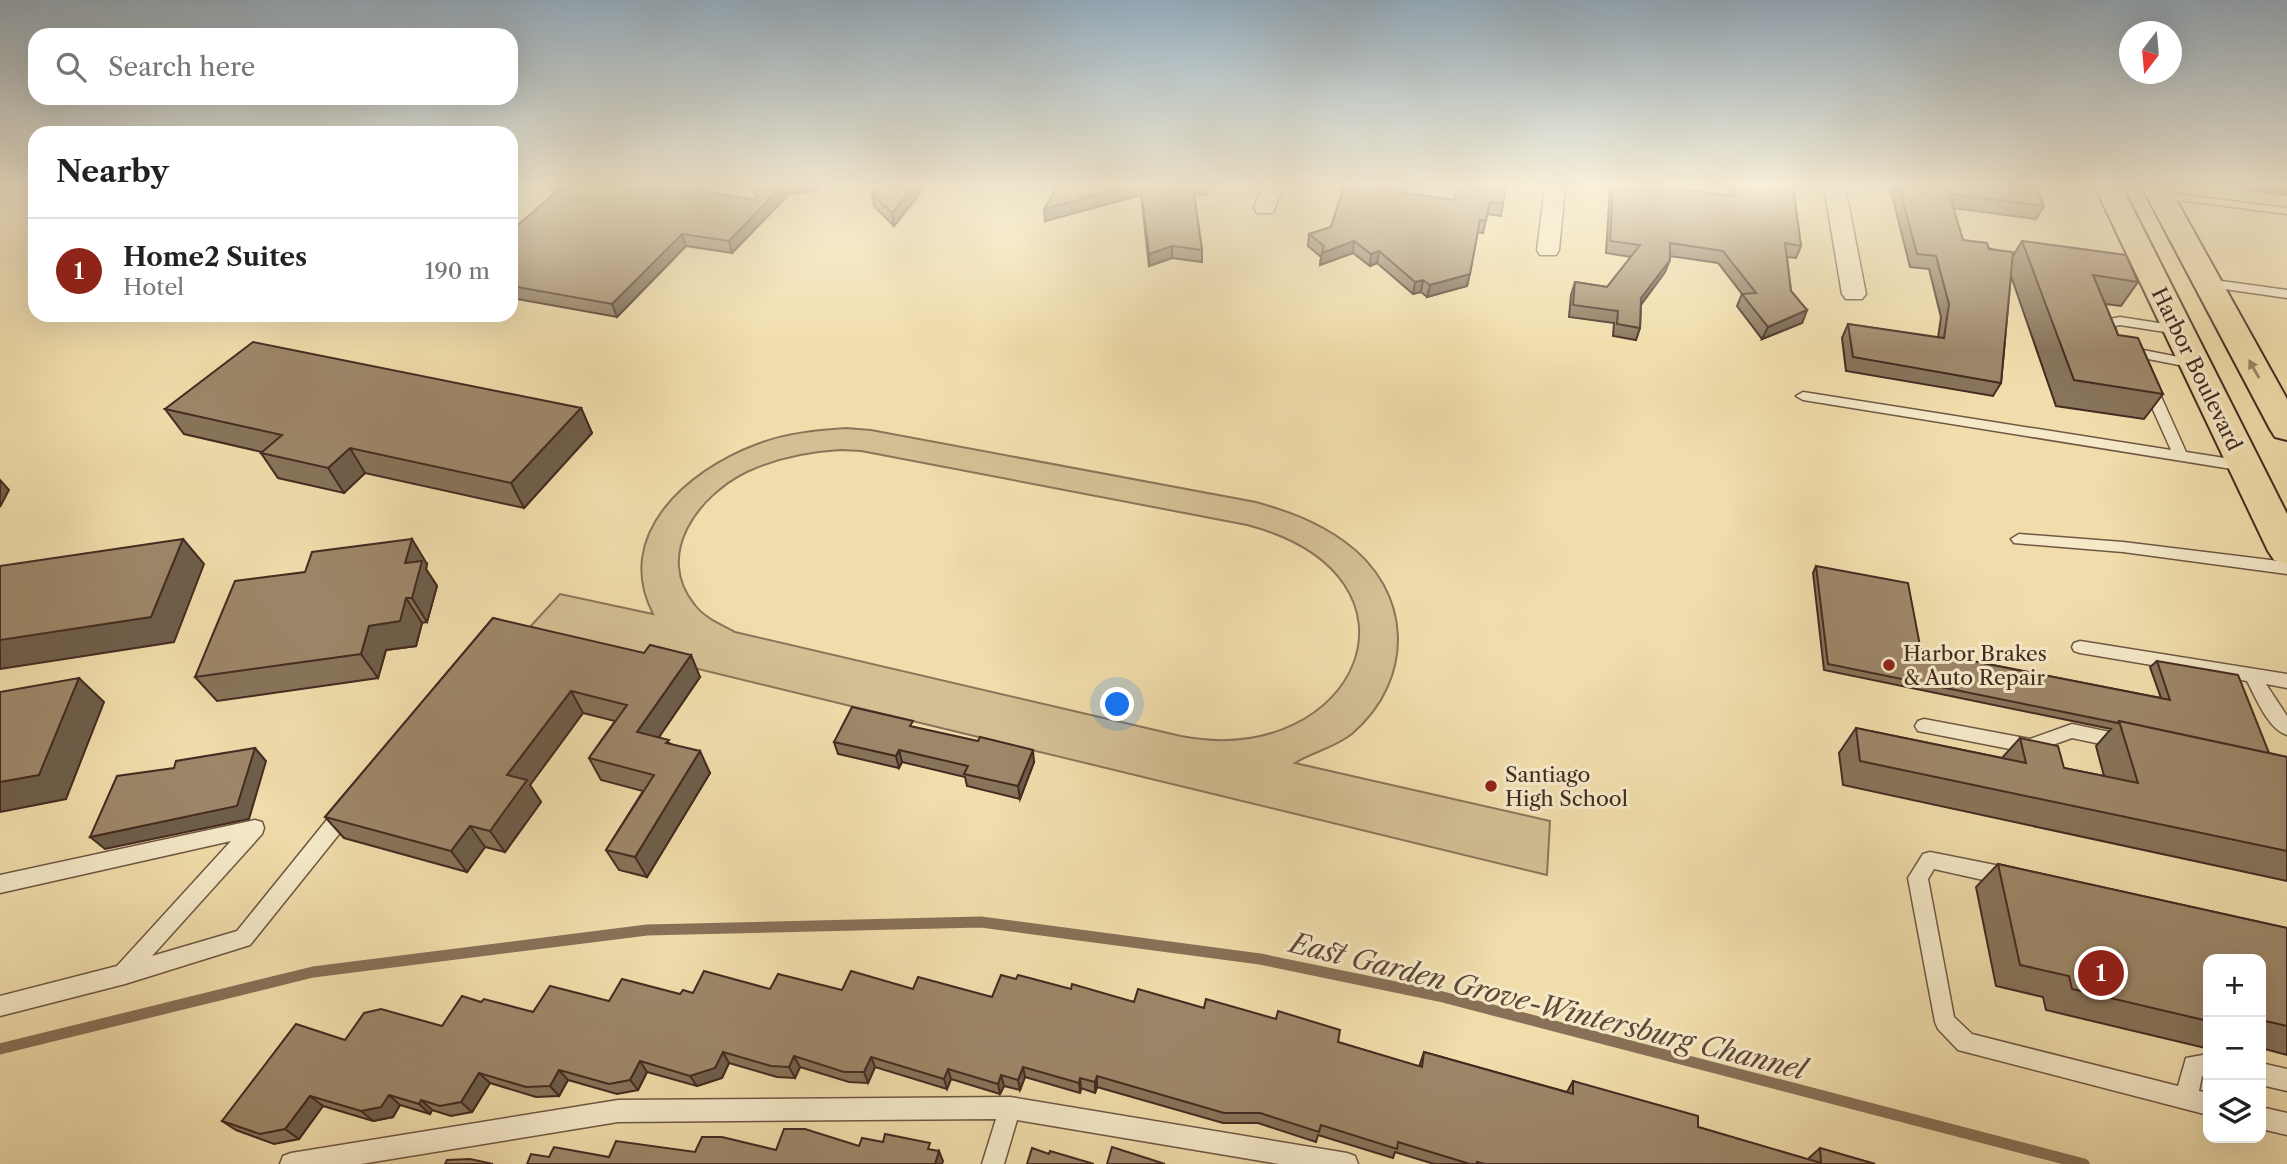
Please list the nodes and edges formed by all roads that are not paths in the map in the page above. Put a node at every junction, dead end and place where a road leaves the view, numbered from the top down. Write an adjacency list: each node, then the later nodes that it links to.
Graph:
1 (1549, 241): 5 (street)
2 (1844, 241): 7 (street)
3 (2135, 241): 9 (main road, Harbor Boulevard)
4 (2184, 241): 6 (main road)
5 (1548, 250)
6 (2207, 283): 8 (lane); 13 (main road, one-way to 6)
7 (1854, 294)
8 (2287, 294)
9 (2178, 330): 10 (lane); 11 (main road, Harbor Boulevard)
10 (2136, 355): 11 (lane); 14 (lane)
11 (2194, 364): 15 (main road, Harbor Boulevard)
12 (1803, 396): 14 (lane)
13 (2287, 429)
14 (2180, 455): 15 (lane)
15 (2244, 466): 17 (main road, Harbor Boulevard)
16 (2019, 539): 18 (lane)
17 (2287, 551)
18 (2287, 568)
19 (2080, 647): 20 (lane)
20 (2252, 674): 21 (lane); 23 (lane)
21 (2287, 681)
22 (1924, 726): 24 (lane)
23 (2287, 728)
24 (2137, 745)
25 (354, 801): 28 (lane)
26 (2036, 882): 33 (lane)
27 (0, 884): 28 (lane)
28 (123, 974): 29 (lane)
29 (0, 1006)
30 (2203, 1065): 33 (lane)
31 (2266, 1075): 32 (lane)
32 (2287, 1080)
33 (2186, 1098): 34 (lane)
34 (2203, 1103)
35 (1010, 1108): 38 (lane); 39 (lane); 40 (lane)
36 (2266, 1119): 37 (lane)
37 (2287, 1124)
38 (291, 1164)
39 (993, 1164)
40 (1347, 1164)

